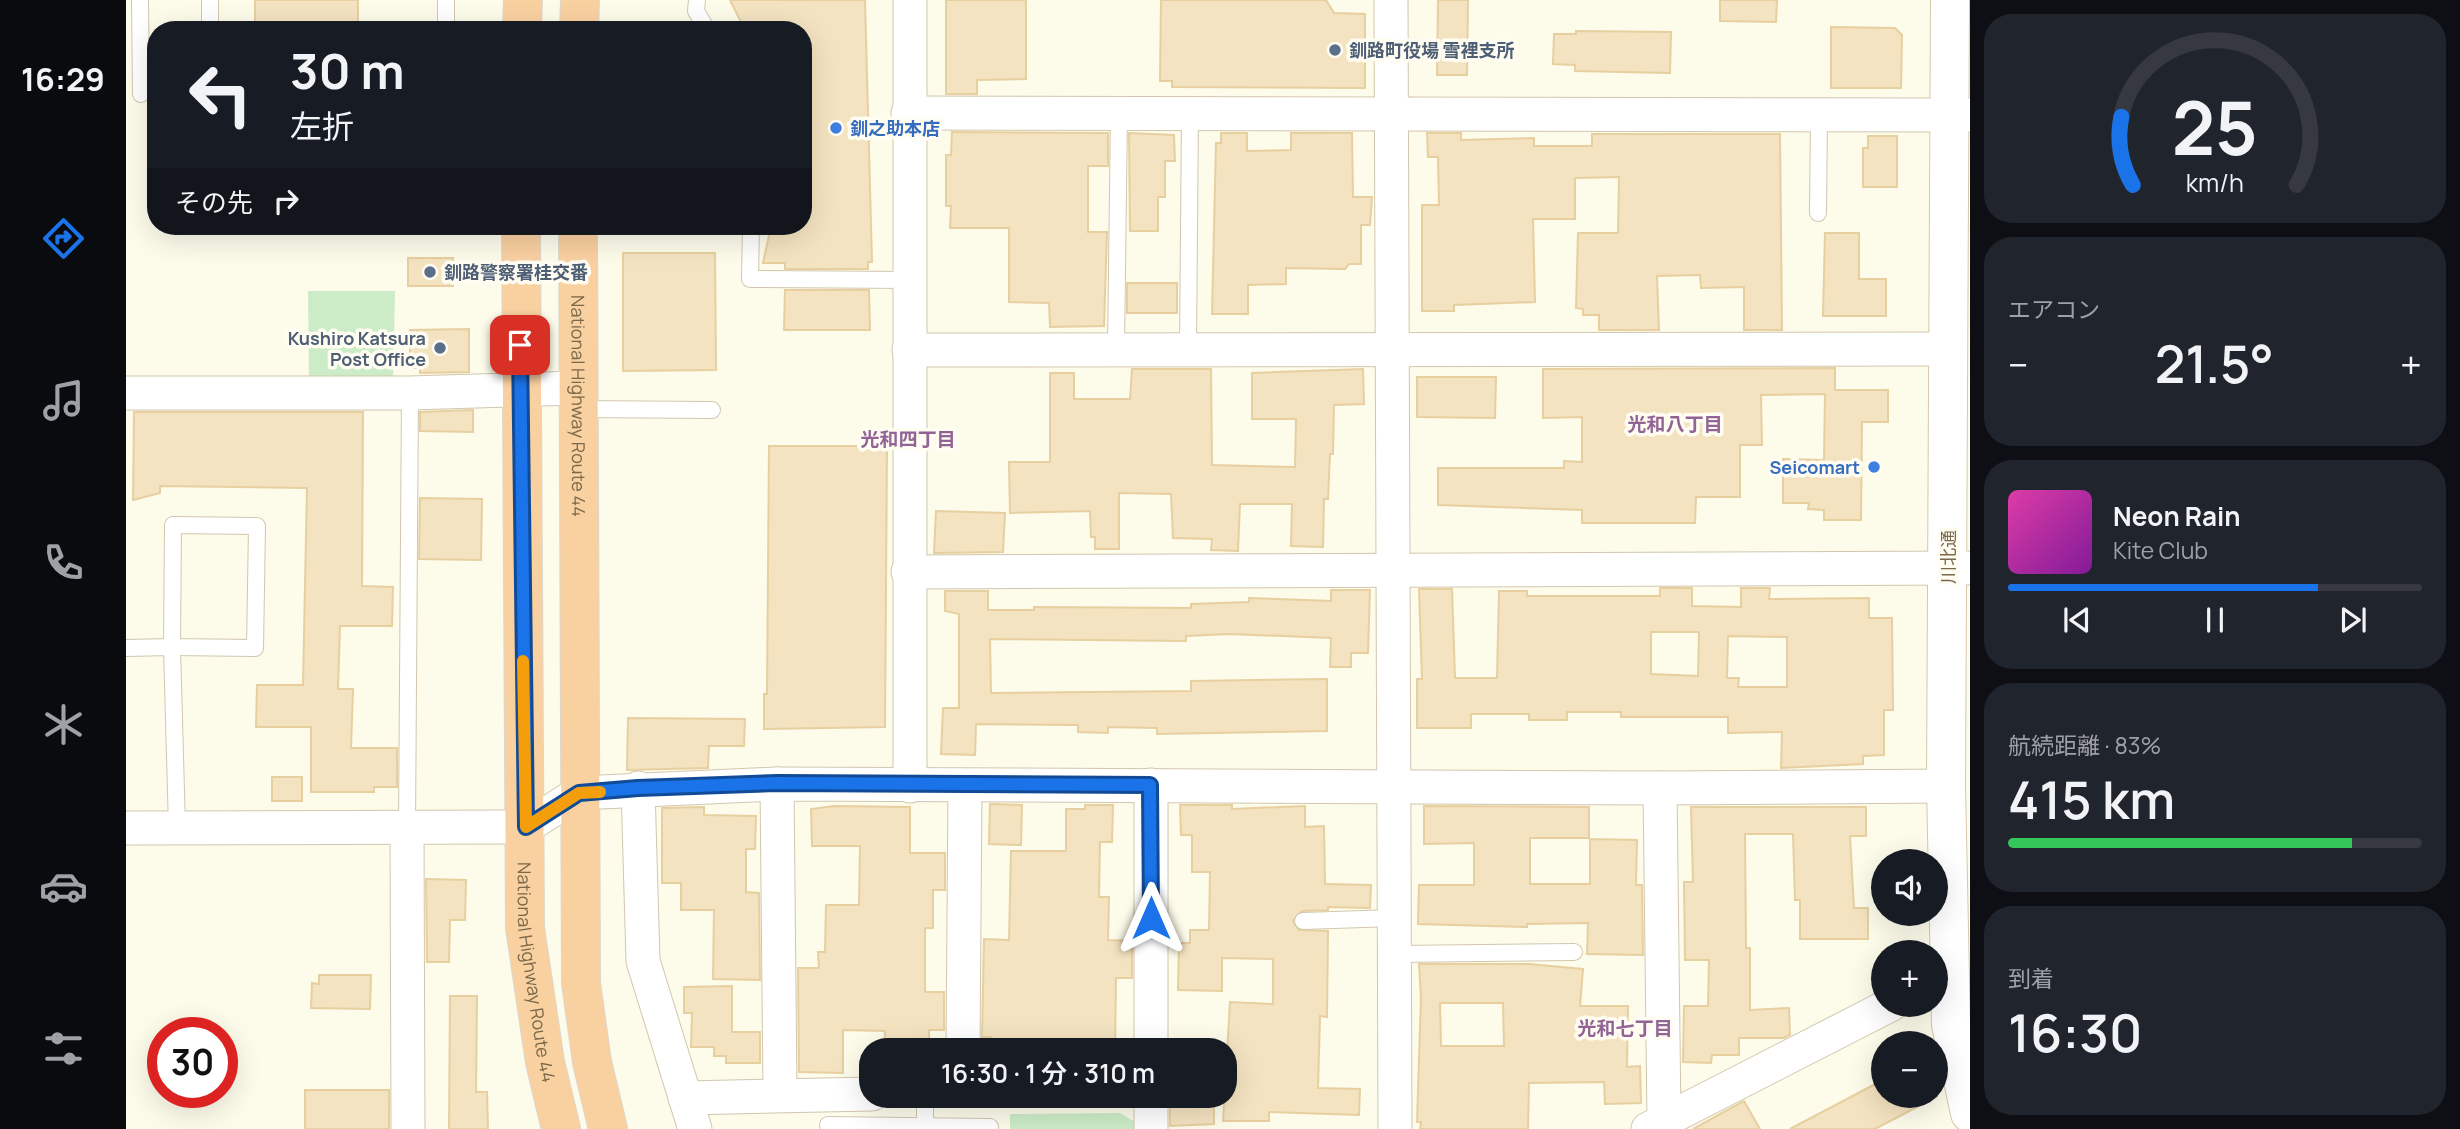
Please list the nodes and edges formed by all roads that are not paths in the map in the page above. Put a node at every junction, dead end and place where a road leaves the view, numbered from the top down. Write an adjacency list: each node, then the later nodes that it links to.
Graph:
1 (141, 0): 15 (lane)
2 (210, 0): 10 (lane)
3 (446, 0): 11 (lane)
4 (523, 0): 12 (highway)
5 (580, 0): 13 (highway)
6 (697, 0): 14 (lane)
7 (910, 0): 17 (street)
8 (1391, 0): 19 (street)
9 (1950, 0): 21 (street, 川北通)
10 (210, 21)
11 (446, 21)
12 (523, 21)
13 (579, 21)
14 (702, 21)
15 (141, 94)
16 (1119, 112): 17 (street); 18 (street); 28 (lane)
17 (908, 113): 26 (street)
18 (1190, 113): 19 (street); 29 (lane)
19 (1392, 113): 20 (street); 27 (street)
20 (1819, 114): 21 (street); 22 (lane)
21 (1959, 115): 30 (street, 川北通)
22 (1818, 213)
23 (521, 235): 32 (highway, National Highway Route 44)
24 (578, 235): 35 (highway, National Highway Route 44)
25 (751, 235): 26 (lane)
26 (909, 280): 31 (street)
27 (1392, 348): 29 (street); 30 (street); 37 (street)
28 (1116, 349): 29 (street); 31 (street)
29 (1188, 349)
30 (1949, 349): 38 (street, 川北通)
31 (909, 350): 39 (street)
32 (519, 390): 34 (street); 35 (street); 51 (highway, National Highway Route 44)
33 (126, 393): 34 (street)
34 (410, 393): 54 (lane)
35 (577, 399): 36 (lane); 50 (highway, National Highway Route 44)
36 (712, 410)
37 (1394, 568): 38 (street); 39 (street); 46 (street)
38 (1959, 568): 47 (street, 川北通)
39 (908, 572): 44 (street)
40 (172, 647): 40 (lane); 41 (lane); 53 (lane)
41 (126, 648)
42 (777, 783): 44 (street); 48 (street); 63 (street)
43 (1150, 785): 45 (street); 46 (street); 62 (street)
44 (910, 786): 45 (street)
45 (965, 786): 61 (street)
46 (1395, 786): 49 (street); 55 (street)
47 (1946, 786): 49 (street); 59 (street, 川北通)
48 (638, 788): 50 (street); 64 (street)
49 (1660, 788): 70 (street)
50 (579, 793): 51 (street); 75 (highway, National Highway Route 44)
51 (526, 827): 54 (street); 74 (highway, National Highway Route 44)
52 (126, 828): 53 (street)
53 (177, 828): 54 (street)
54 (408, 828): 73 (street)
55 (1395, 918): 56 (lane); 58 (street)
56 (1303, 921)
57 (1574, 952): 58 (lane)
58 (1395, 954): 78 (street)
59 (1952, 974): 68 (street, 川北通)
60 (1871, 1015): 70 (street)
61 (963, 1038)
62 (1151, 1038)
63 (780, 1094): 64 (street); 69 (street)
64 (685, 1098): 76 (street)
65 (859, 1100): 69 (street)
66 (926, 1108): 72 (lane)
67 (1151, 1108): 77 (street)
68 (1970, 1113)
69 (828, 1116): 72 (lane)
70 (1655, 1125)
71 (990, 1127): 72 (lane)
72 (925, 1128)
73 (408, 1129)
74 (561, 1129)
75 (608, 1129)
76 (695, 1129)
77 (1151, 1129)
78 (1395, 1129)

